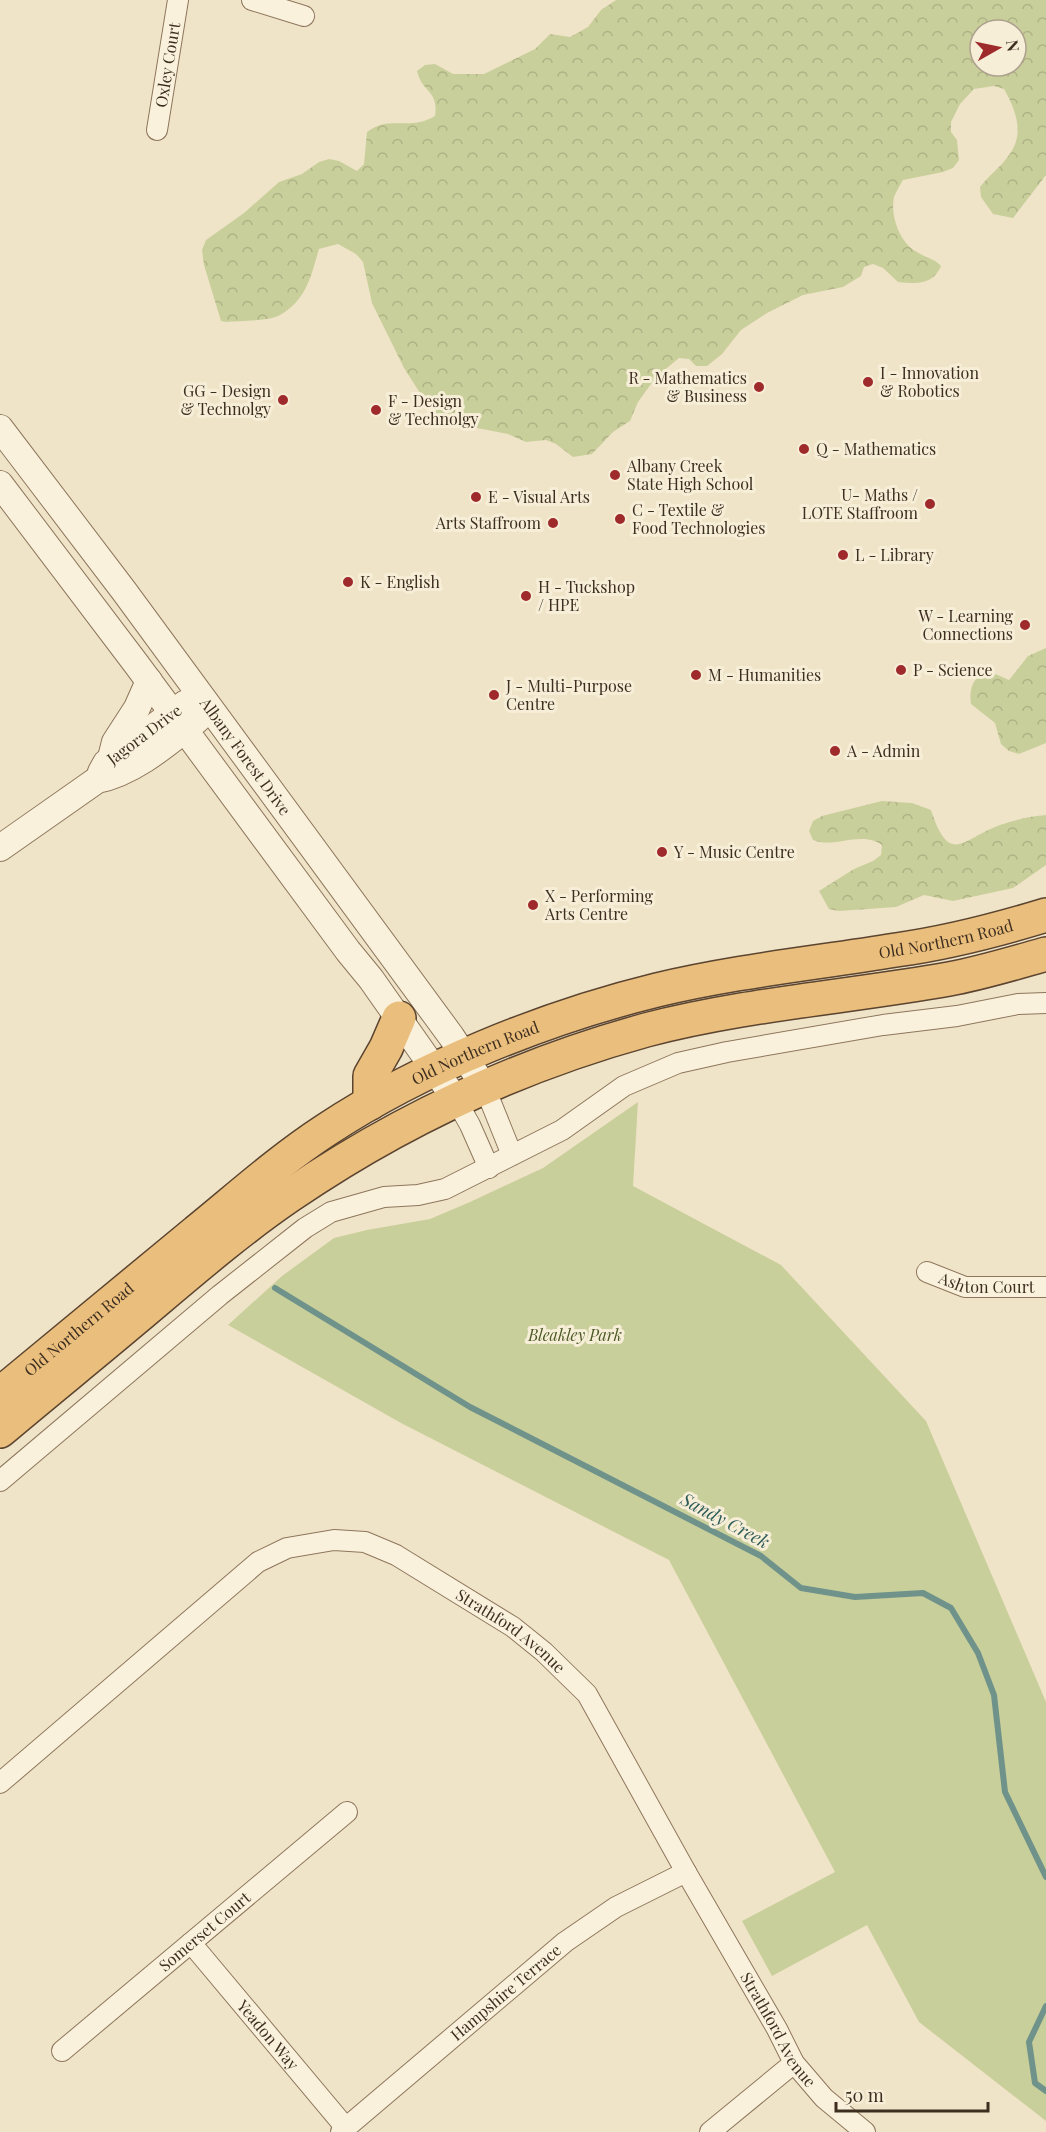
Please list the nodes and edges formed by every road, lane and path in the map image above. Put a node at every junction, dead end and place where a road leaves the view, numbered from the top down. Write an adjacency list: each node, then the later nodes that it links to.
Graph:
1 (178, 0): 4 (street, Oxley Court)
2 (252, 0): 3 (street)
3 (304, 16)
4 (157, 130)
5 (0, 428): 8 (street, Albany Forest Drive)
6 (0, 484): 7 (street, Albany Forest Drive)
7 (149, 681): 9 (street, Albany Forest Drive); 10 (street)
8 (204, 702): 9 (street, Jagora Drive); 16 (street, Albany Forest Drive)
9 (179, 722): 10 (street, Jagora Drive); 15 (street, Albany Forest Drive)
10 (104, 770): 11 (street, Jagora Drive)
11 (0, 848)
12 (1046, 915): 16 (highway, Old Northern Road)
13 (1046, 954): 18 (highway, Old Northern Road)
14 (1046, 1003): 20 (street)
15 (399, 1018): 17 (street, Albany Forest Drive); 19 (highway)
16 (466, 1056): 17 (highway, Old Northern Road); 18 (street, Albany Forest Drive)
17 (436, 1070): 18 (street, Albany Forest Drive); 19 (highway, Old Northern Road)
18 (471, 1094): 20 (street); 21 (street); 25 (highway, Old Northern Road)
19 (370, 1103): 24 (highway, Old Northern Road)
20 (512, 1155): 21 (street)
21 (489, 1168): 26 (street)
22 (927, 1272): 23 (street, Ashton Court)
23 (1046, 1287)
24 (0, 1394)
25 (0, 1431)
26 (0, 1481)
27 (0, 1783): 29 (street, Strathford Avenue)
28 (347, 1812): 30 (street, Somerset Court)
29 (686, 1872): 32 (street, Strathford Avenue); 33 (street, Hampshire Terrace)
30 (190, 1943): 31 (street, Somerset Court); 33 (street, Yeadon Way)
31 (62, 2051)
32 (794, 2063): 34 (street); 35 (street, Strathford Avenue)
33 (344, 2130)
34 (710, 2132)
35 (865, 2132)

